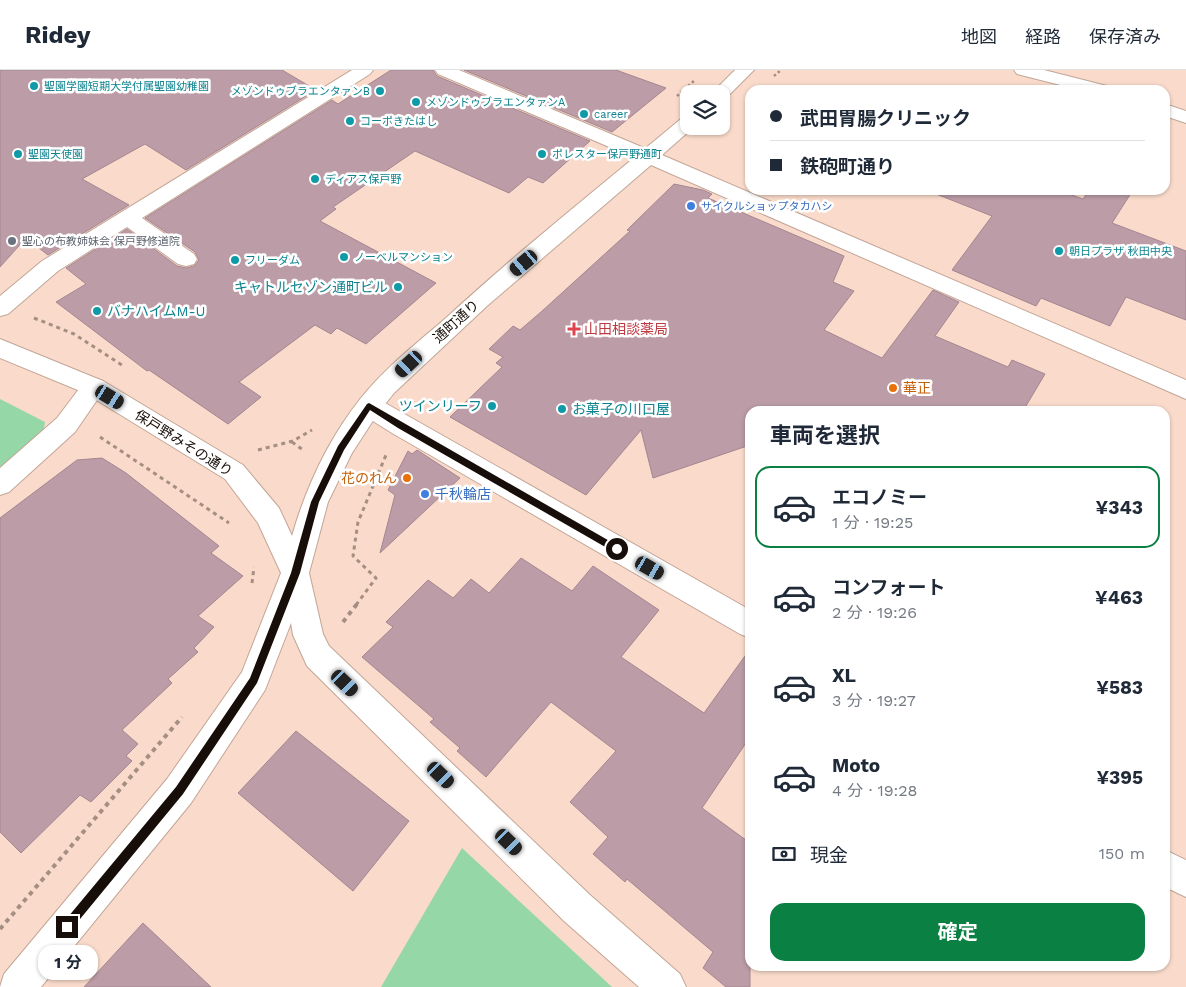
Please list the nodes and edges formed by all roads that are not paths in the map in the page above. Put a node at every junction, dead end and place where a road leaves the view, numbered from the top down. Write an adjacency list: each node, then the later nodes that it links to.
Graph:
1 (364, 70): 11 (street)
2 (444, 70): 10 (street)
3 (746, 70): 5 (street)
4 (1023, 70): 6 (street)
5 (730, 85)
6 (1082, 85)
7 (1170, 112): 8 (street)
8 (1186, 117)
9 (680, 130): 10 (street, 通町通り)
10 (649, 158): 16 (street); 17 (street, 通町通り)
11 (127, 217): 12 (street); 13 (street)
12 (186, 259)
13 (1, 307)
14 (0, 348): 15 (street, 保戸野みその通り)
15 (94, 387): 18 (street); 19 (street, 保戸野みその通り)
16 (1186, 390)
17 (369, 406): 19 (street, 通町通り); 20 (street)
18 (0, 484)
19 (295, 573): 23 (street, 通町通り); 24 (street)
20 (745, 622)
21 (1170, 870): 22 (street)
22 (1186, 880)
23 (17, 987)
24 (667, 987)

